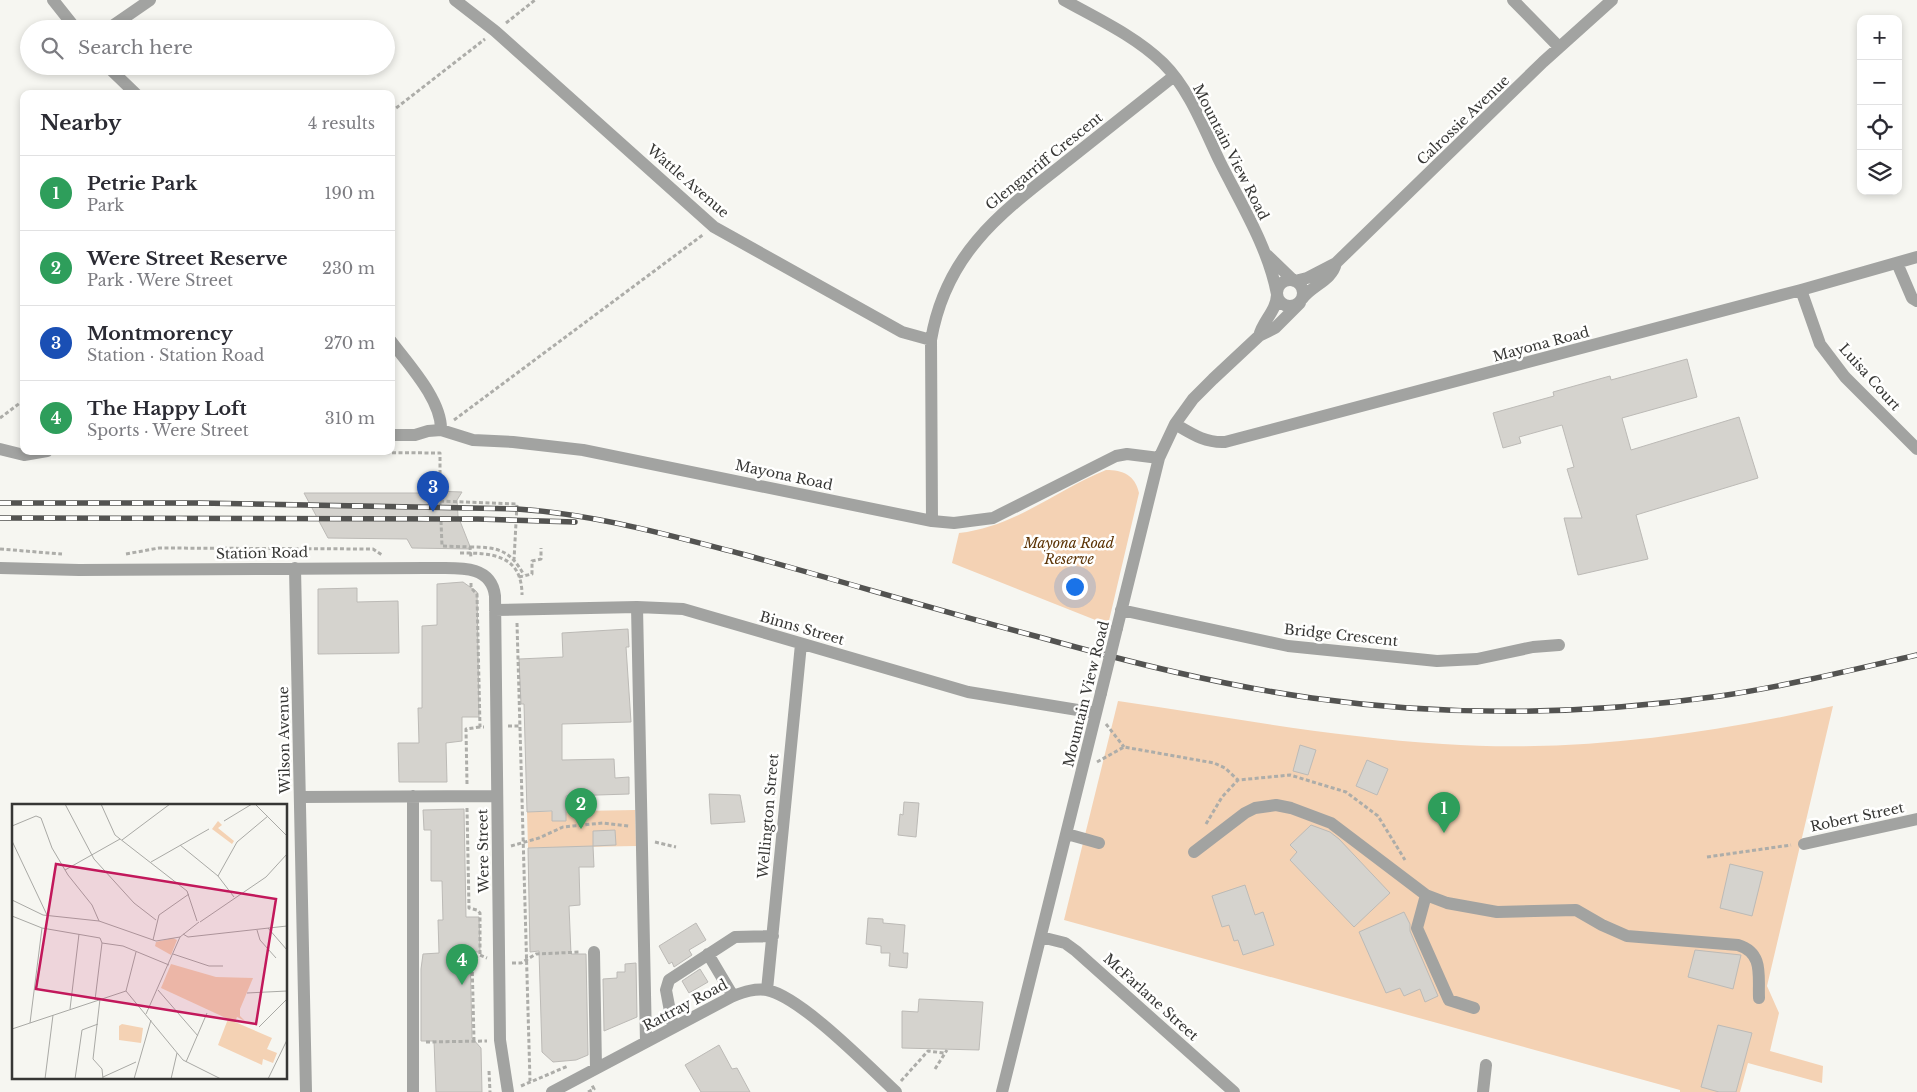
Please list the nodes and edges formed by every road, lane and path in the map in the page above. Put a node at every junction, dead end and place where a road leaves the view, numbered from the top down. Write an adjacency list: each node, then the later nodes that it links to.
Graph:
1 (53, 0): 8 (street)
2 (150, 0): 9 (street)
3 (455, 0): 10 (street, Wattle Avenue)
4 (535, 0): 10 (path)
5 (1064, 0): 13 (street, Mountain View Road)
6 (1513, 0): 11 (street)
7 (1612, 0): 11 (street, Calrossie Avenue)
8 (69, 20)
9 (121, 20)
10 (495, 31): 15 (path); 16 (street, Wattle Avenue)
11 (1559, 47): 19 (street, Calrossie Avenue)
12 (117, 75): 14 (street)
13 (1174, 76): 17 (street, Mountain View Road); 27 (street, Glengarriff Crescent)
14 (132, 90)
15 (395, 109)
16 (714, 226): 27 (street, Wattle Avenue); 32 (path)
17 (1266, 255): 21 (street, Mountain View Road); 23 (street, Mountain View Road)
18 (1917, 257): 20 (street, Mayona Road)
19 (1336, 263): 21 (street, Calrossie Avenue); 24 (street, Calrossie Avenue)
20 (1897, 263): 22 (street, Mayona Road); 25 (street)
21 (1294, 281): 23 (street); 24 (street)
22 (1801, 290): 31 (street, Mayona Road); 35 (street, Luisa Court)
23 (1277, 295): 24 (street); 26 (street, Mountain View Road)
24 (1301, 301): 26 (street, Mountain View Road)
25 (1917, 302)
26 (1259, 336): 31 (street, Mountain View Road)
27 (931, 340): 40 (street, Glengarriff Crescent)
28 (395, 346): 32 (street)
29 (20, 403): 30 (path)
30 (0, 418)
31 (1175, 424): 38 (street, Mountain View Road)
32 (441, 430): 33 (street, Mayona Road); 40 (street, Mayona Road)
33 (395, 435)
34 (0, 448): 37 (street)
35 (1917, 449)
36 (395, 453): 47 (path)
37 (20, 454)
38 (1159, 458): 40 (street, Mayona Road); 56 (street, Mountain View Road)
39 (441, 521): 41 (path)
40 (932, 521)
41 (470, 547): 47 (path); 51 (path)
42 (541, 548): 50 (path)
43 (0, 549): 44 (path)
44 (64, 554)
45 (121, 555): 46 (path)
46 (385, 556)
47 (514, 560): 50 (path)
48 (0, 568): 49 (street, Station Road)
49 (295, 568): 54 (street, Station Road); 67 (street, Wilson Avenue)
50 (524, 575): 51 (path)
51 (519, 577): 52 (path)
52 (522, 595)
53 (637, 607): 55 (street, Binns Street); 57 (street, Binns Street); 69 (street)
54 (495, 610): 55 (street, Binns Street); 66 (street, Were Street)
55 (517, 610): 71 (path)
56 (1121, 610): 58 (street, Bridge Crescent); 59 (street, Mountain View Road, bridge)
57 (801, 644): 59 (street, Binns Street); 78 (street, Wellington Street)
58 (1559, 644)
59 (1096, 713): 61 (path); 62 (street, Mountain View Road)
60 (480, 727): 65 (path)
61 (1124, 747): 62 (path); 63 (path)
62 (1083, 769): 70 (street, Mountain View Road)
63 (1238, 780)
64 (413, 796): 65 (street); 67 (street); 93 (street)
65 (467, 796): 66 (street); 82 (path)
66 (497, 796): 74 (street, Were Street)
67 (300, 797): 100 (street, Wilson Avenue)
68 (1917, 819): 73 (street, Robert Street)
69 (641, 830): 71 (path); 92 (street)
70 (1067, 834): 72 (street); 79 (street, Mountain View Road)
71 (524, 842): 74 (path); 83 (path)
72 (1099, 843)
73 (1804, 844): 76 (path)
74 (499, 849): 84 (street, Were Street)
75 (1194, 852): 77 (street)
76 (1707, 857)
77 (1426, 895): 87 (street); 88 (street)
78 (772, 936): 81 (street); 85 (street, Wellington Street)
79 (1041, 937): 103 (street, Mountain View Road); 104 (street, McFarlane Street)
80 (594, 952): 83 (path); 95 (street)
81 (708, 954): 86 (street); 89 (street)
82 (480, 955): 84 (path); 91 (path)
83 (528, 959): 84 (path); 97 (path)
84 (499, 963): 90 (street, Were Street)
85 (766, 990): 86 (street, Rattray Road); 99 (street, Rattray Road)
86 (733, 996): 89 (street, Rattray Road)
87 (1758, 998)
88 (1474, 1008)
89 (673, 1027): 92 (street, Rattray Road)
90 (500, 1040): 91 (path); 102 (street, Were Street)
91 (474, 1041): 93 (path)
92 (646, 1042): 95 (street, Rattray Road)
93 (412, 1043): 101 (street)
94 (1486, 1065): 105 (street)
95 (596, 1068): 98 (street, Rattray Road)
96 (935, 1070): 99 (path)
97 (530, 1080)
98 (558, 1091)
99 (895, 1091)
100 (306, 1092)
101 (413, 1092)
102 (508, 1092)
103 (1002, 1092)
104 (1234, 1092)
105 (1483, 1092)

